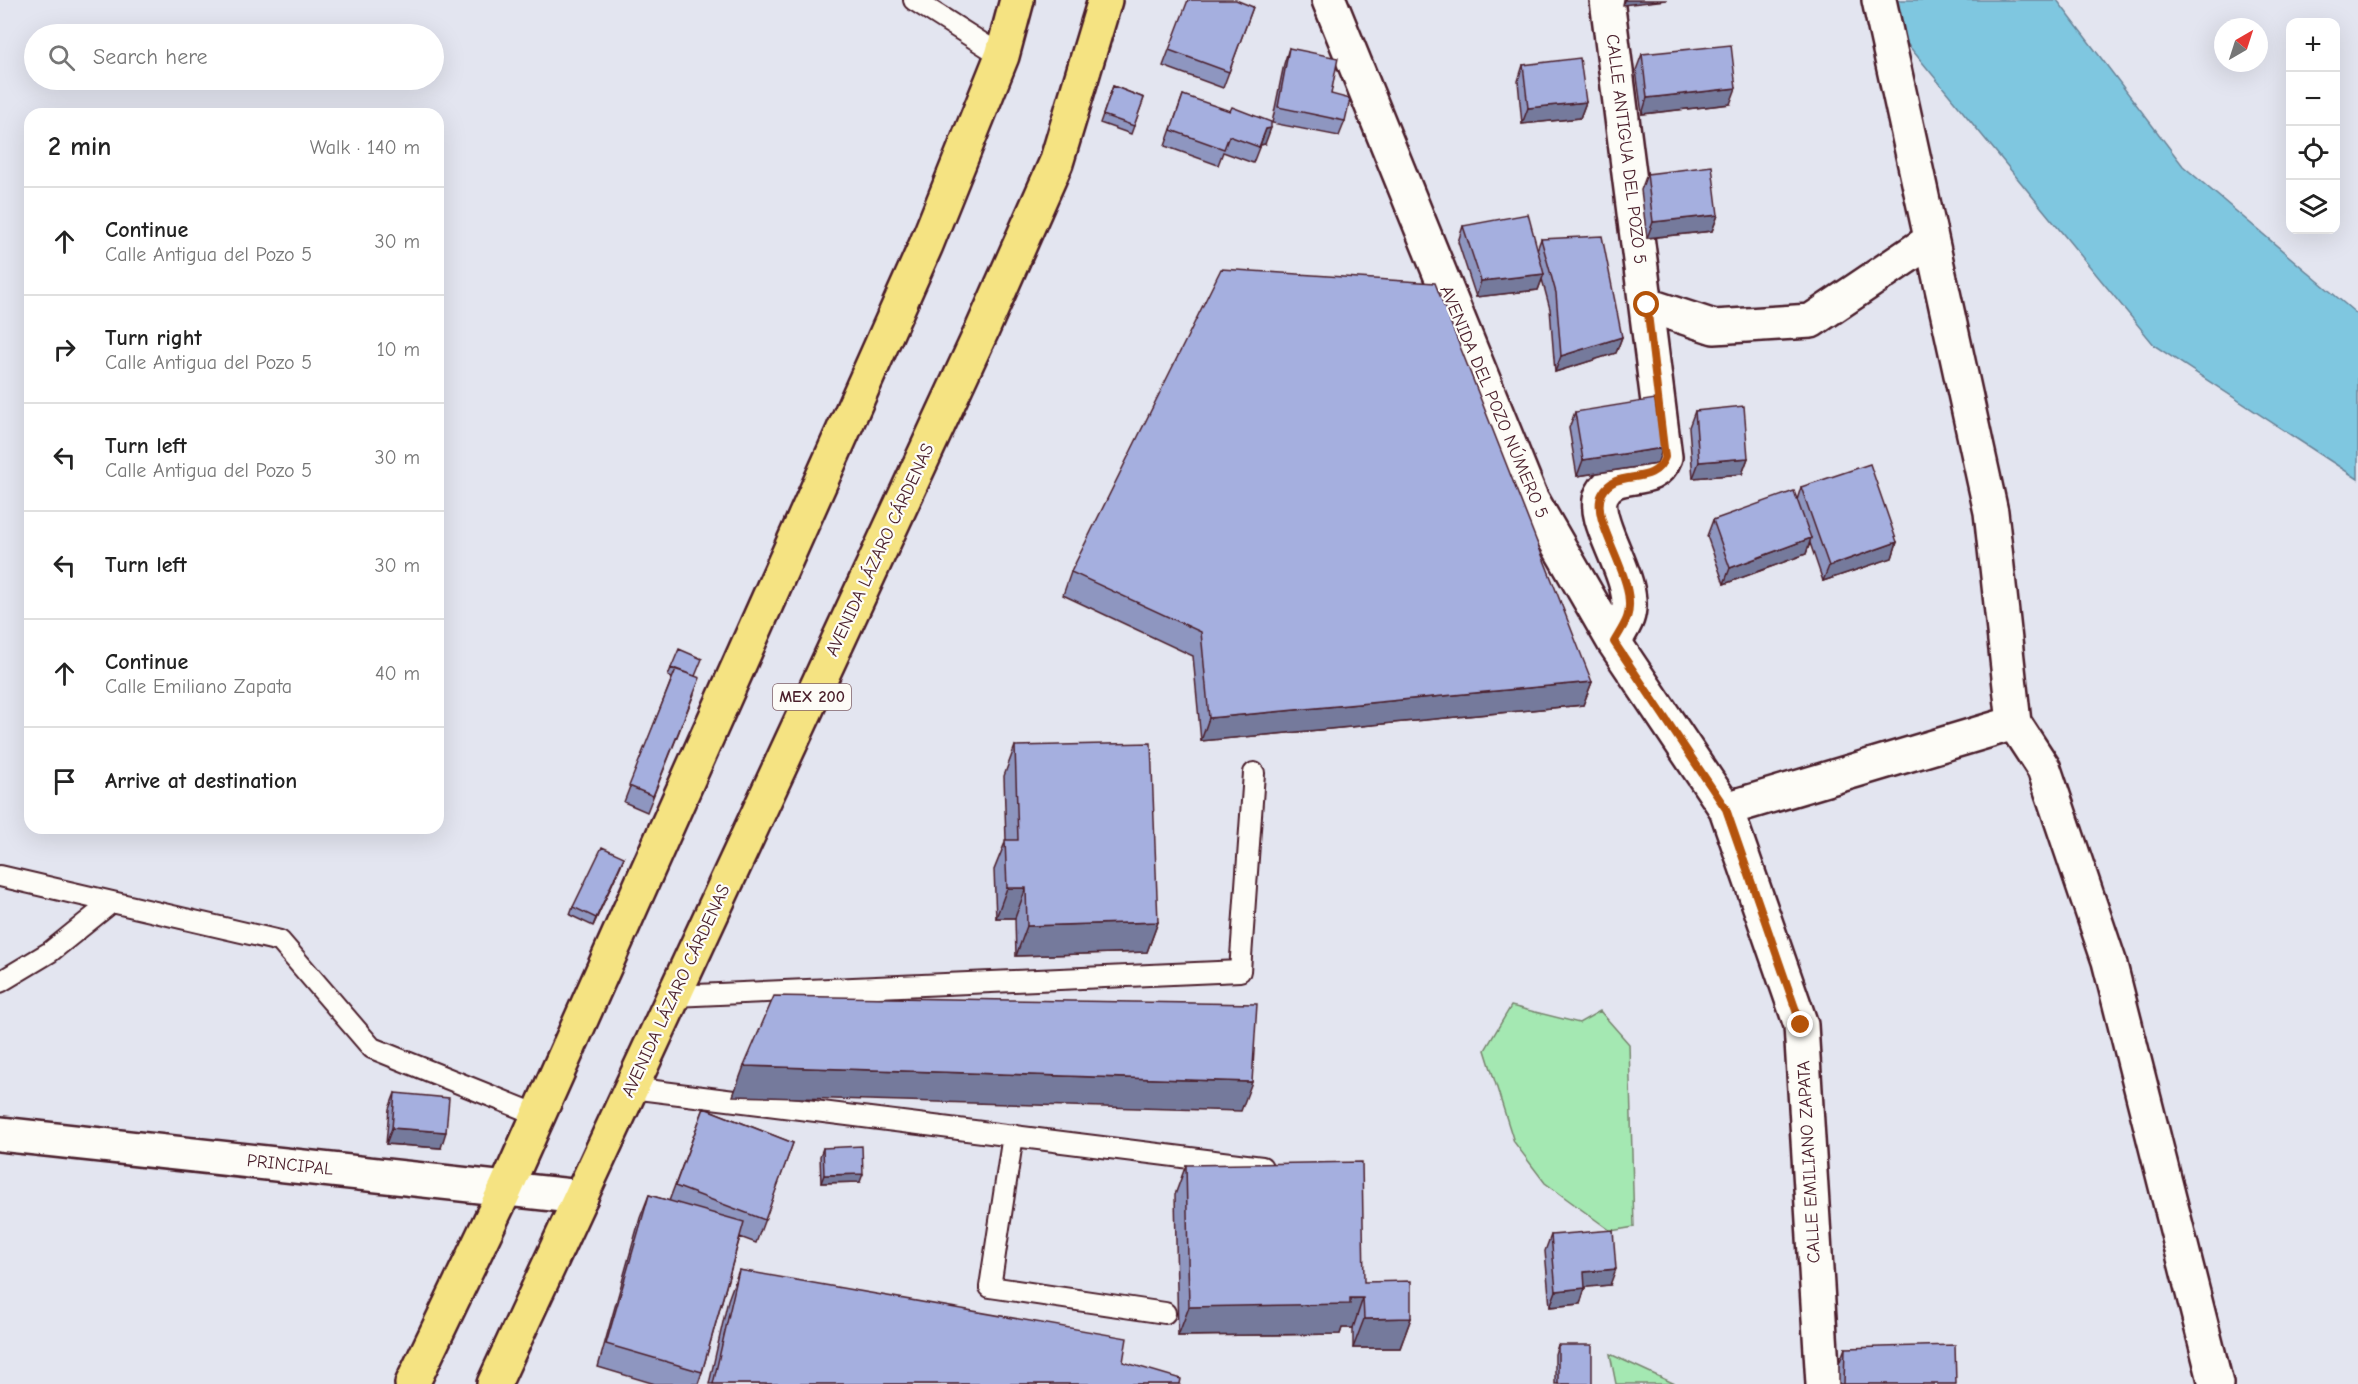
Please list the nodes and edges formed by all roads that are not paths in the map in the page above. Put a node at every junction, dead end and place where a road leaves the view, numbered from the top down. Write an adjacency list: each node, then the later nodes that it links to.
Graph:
1 (914, 0): 7 (lane)
2 (1017, 0): 7 (main road)
3 (1105, 0): 17 (main road, AVENIDA LÁZARO CÁRDENAS / MEX 200)
4 (1329, 0): 10 (street, AVENIDA DEL POZO NÚMERO 5)
5 (1607, 0): 9 (street, CALLE ANTIGUA DEL POZO 5)
6 (1879, 0): 8 (street)
7 (1002, 56): 19 (main road)
8 (1931, 240): 9 (street); 11 (street)
9 (1647, 305): 10 (street, CALLE ANTIGUA DEL POZO 5)
10 (1614, 642): 13 (street, AVENIDA DEL POZO NÚMERO 5)
11 (2014, 723): 13 (street); 29 (street)
12 (1254, 773): 17 (lane)
13 (1726, 809): 28 (street, CALLE EMILIANO ZAPATA)
14 (0, 876): 15 (lane)
15 (112, 902): 16 (lane); 19 (lane)
16 (0, 982)
17 (674, 996): 18 (main road, AVENIDA LÁZARO CÁRDENAS / MEX 200)
18 (631, 1088): 21 (lane); 24 (main road, AVENIDA LÁZARO CÁRDENAS / MEX 200)
19 (538, 1115): 23 (main road)
20 (0, 1134): 23 (street, PRINCIPAL)
21 (1013, 1135): 22 (lane); 25 (lane)
22 (1262, 1167)
23 (506, 1188): 24 (street, PRINCIPAL); 26 (main road)
24 (580, 1197): 27 (main road, AVENIDA LÁZARO CÁRDENAS / MEX 200)
25 (1165, 1313)
26 (412, 1384)
27 (494, 1384)
28 (1823, 1384)
29 (2216, 1384)

